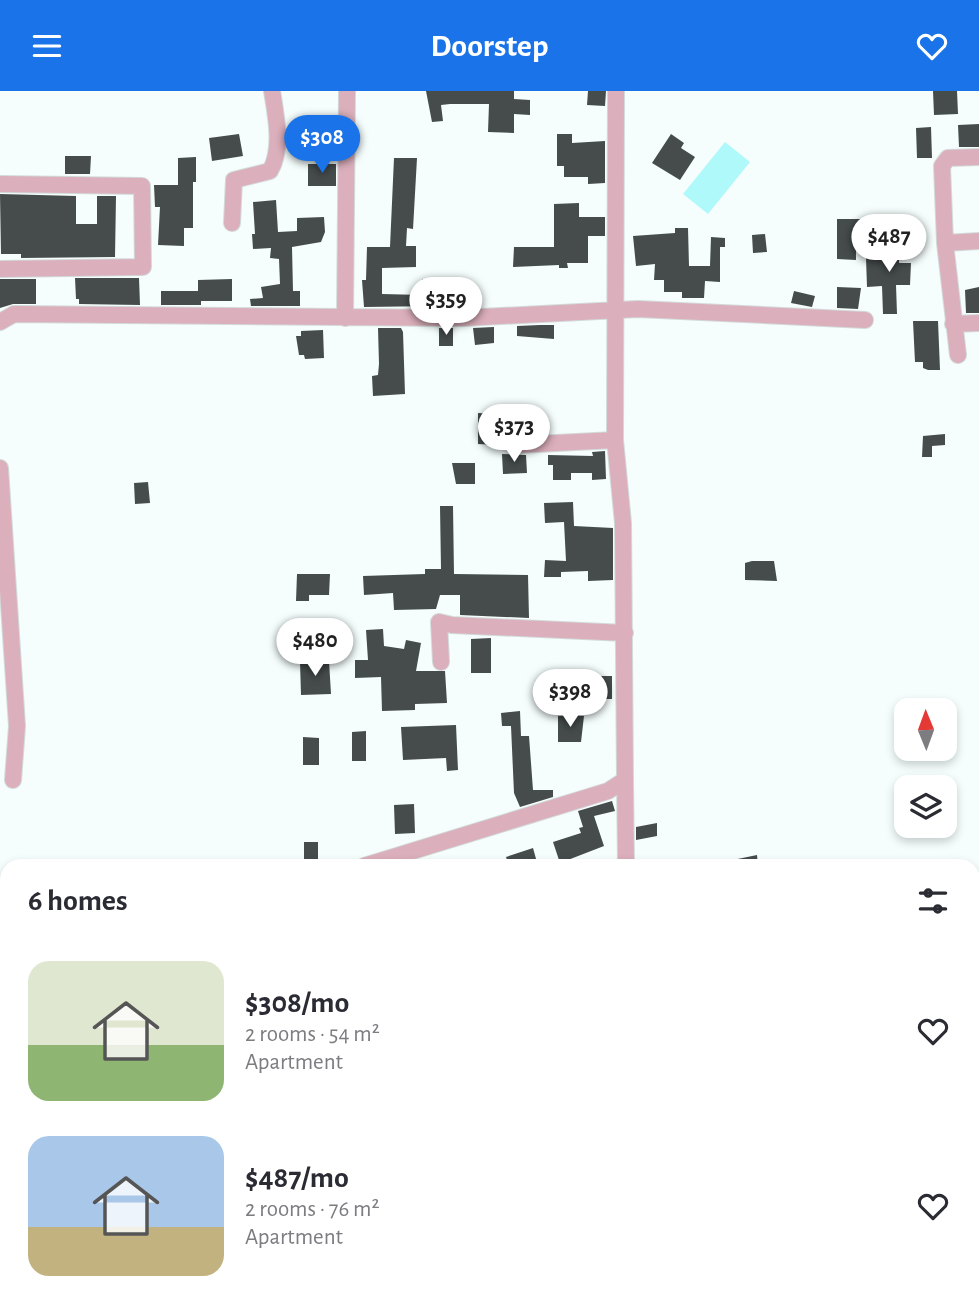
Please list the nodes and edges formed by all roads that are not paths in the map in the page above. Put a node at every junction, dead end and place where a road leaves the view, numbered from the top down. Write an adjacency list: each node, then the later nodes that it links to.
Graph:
1 (272, 91): 6 (street)
2 (347, 91): 11 (street)
3 (616, 91): 10 (street)
4 (979, 157): 8 (street)
5 (0, 184): 9 (street)
6 (232, 223)
7 (979, 241): 8 (street)
8 (945, 243): 15 (street)
9 (0, 269)
10 (618, 314): 11 (street); 12 (street); 17 (street)
11 (345, 318): 13 (street)
12 (865, 320)
13 (0, 322)
14 (979, 323): 15 (street)
15 (953, 324): 16 (street)
16 (958, 355)
17 (615, 440): 18 (street); 20 (street)
18 (517, 445)
19 (0, 468): 22 (street)
20 (625, 633): 21 (street); 23 (street)
21 (441, 662)
22 (13, 780)
23 (625, 780): 24 (street); 25 (street)
24 (387, 859)
25 (626, 859)

